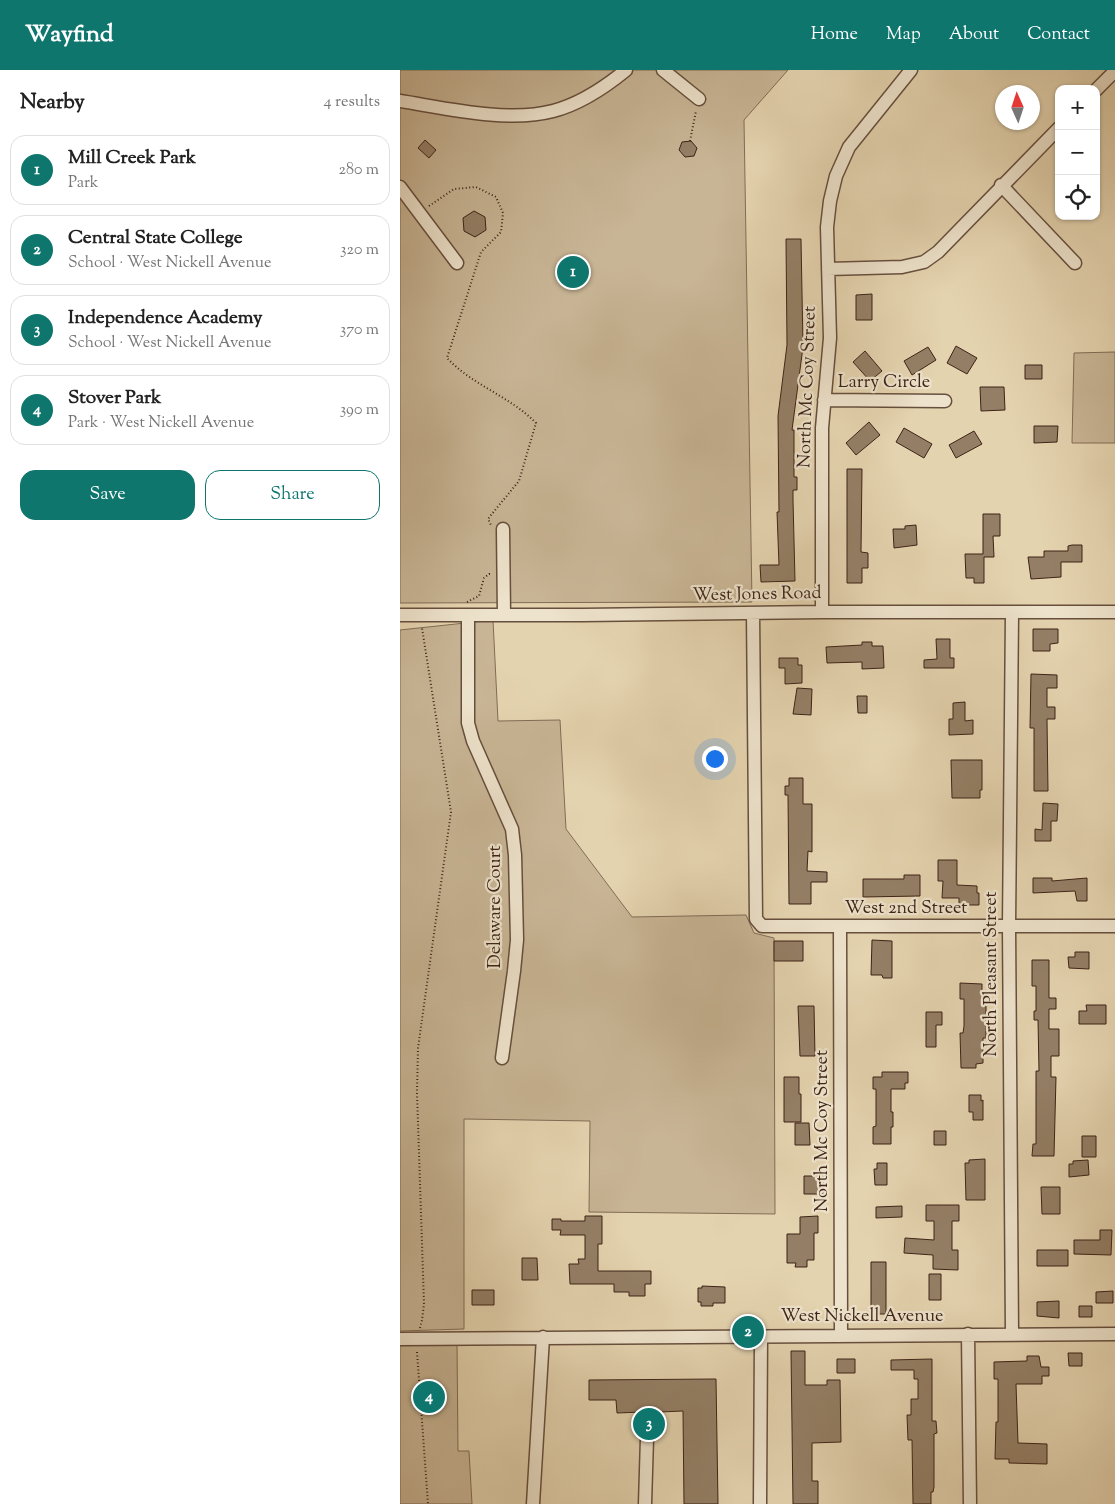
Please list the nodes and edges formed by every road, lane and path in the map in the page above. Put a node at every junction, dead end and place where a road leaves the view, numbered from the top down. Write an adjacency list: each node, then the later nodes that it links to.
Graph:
1 (626, 70): 7 (street)
2 (663, 70): 6 (street)
3 (911, 70): 15 (street, North Mc Coy Street)
4 (1115, 71): 5 (street)
5 (1100, 86)
6 (699, 99): 9 (path)
7 (400, 101)
8 (1057, 130): 10 (street)
9 (690, 141)
10 (1002, 186): 14 (street); 15 (street)
11 (400, 187): 12 (street)
12 (418, 213): 13 (street); 18 (path)
13 (457, 263)
14 (1075, 263)
15 (828, 269): 16 (street, North Mc Coy Street)
16 (824, 400): 17 (street, Larry Circle); 21 (street, North Mc Coy Street)
17 (945, 401)
18 (502, 529): 19 (street)
19 (504, 574): 20 (path); 27 (street)
20 (467, 609): 26 (street, West Jones Road); 27 (street, West Jones Road); 31 (street, Delaware Court)
21 (822, 612): 23 (street, West Jones Road); 24 (street, West Jones Road)
22 (1115, 612): 24 (street, West Jones Road)
23 (753, 613): 27 (street, West Jones Road); 30 (street, West 2nd Street)
24 (1012, 613): 28 (street, North Pleasant Street)
25 (400, 615): 26 (street, West Jones Road)
26 (419, 615): 39 (path)
27 (504, 615)
28 (1009, 926): 29 (street, West 2nd Street); 30 (street, West 2nd Street); 33 (street, North Pleasant Street)
29 (1115, 926)
30 (840, 927): 36 (street, North Mc Coy Street)
31 (502, 1058)
32 (968, 1334): 33 (street, West Nickell Avenue); 36 (street, West Nickell Avenue); 45 (street)
33 (1012, 1334): 34 (street, West Nickell Avenue)
34 (1115, 1334)
35 (761, 1335): 36 (street, West Nickell Avenue); 37 (street, West Nickell Avenue); 44 (street)
36 (842, 1335)
37 (543, 1337): 39 (street, West Nickell Avenue); 42 (street)
38 (400, 1338): 39 (street, West Nickell Avenue)
39 (416, 1339): 41 (path)
40 (647, 1438): 43 (street)
41 (428, 1504)
42 (533, 1504)
43 (645, 1504)
44 (760, 1504)
45 (970, 1504)

